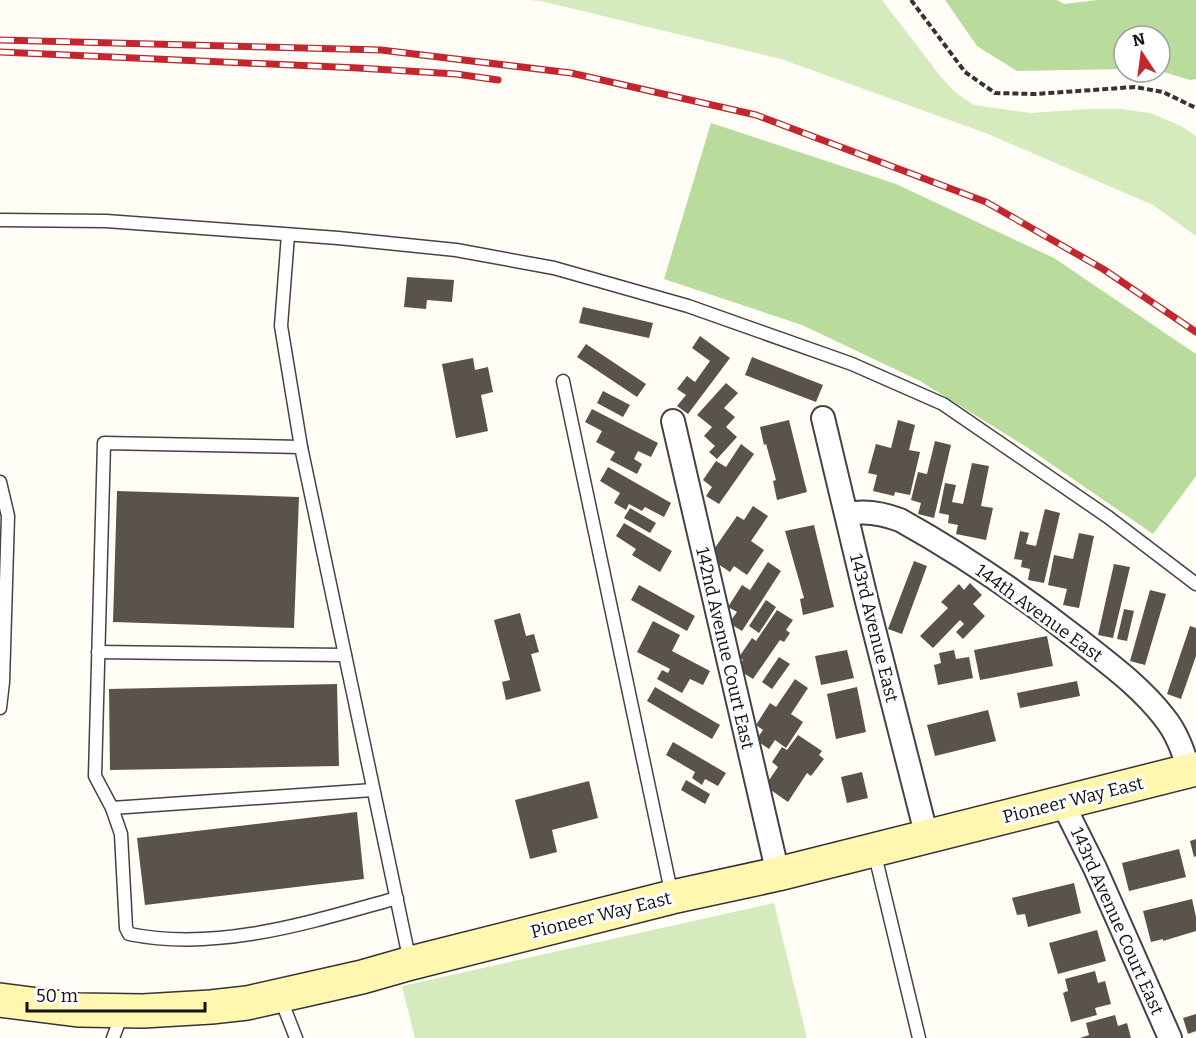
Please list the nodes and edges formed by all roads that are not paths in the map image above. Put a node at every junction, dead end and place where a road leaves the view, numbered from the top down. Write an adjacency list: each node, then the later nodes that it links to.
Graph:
1 (0, 220): 2 (lane)
2 (288, 235): 6 (lane); 9 (lane)
3 (563, 381): 20 (lane)
4 (823, 418): 8 (street, 143rd Avenue East)
5 (673, 421): 19 (street, 142nd Avenue Court East)
6 (301, 447): 10 (lane); 11 (lane)
7 (0, 482): 12 (lane)
8 (847, 514): 13 (street, 144th Avenue East); 17 (street, 143rd Avenue East)
9 (1196, 584)
10 (98, 652): 11 (lane); 16 (lane)
11 (345, 655): 14 (lane)
12 (0, 708)
13 (1192, 770): 15 (street, Pioneer Way East)
14 (373, 790): 16 (lane); 21 (lane)
15 (1063, 804): 17 (street, Pioneer Way East); 28 (street, 143rd Avenue Court East)
16 (112, 808): 21 (lane)
17 (927, 837): 18 (street, Pioneer Way East)
18 (873, 850): 19 (street, Pioneer Way East); 27 (lane)
19 (778, 874): 20 (street, Pioneer Way East)
20 (672, 897): 22 (street, Pioneer Way East)
21 (397, 898): 22 (lane)
22 (411, 963): 23 (street, Pioneer Way East)
23 (280, 996): 25 (street, Pioneer Way East); 26 (lane)
24 (0, 1000): 25 (street, Pioneer Way East)
25 (118, 1024)
26 (296, 1038)
27 (919, 1038)
28 (1170, 1038)

